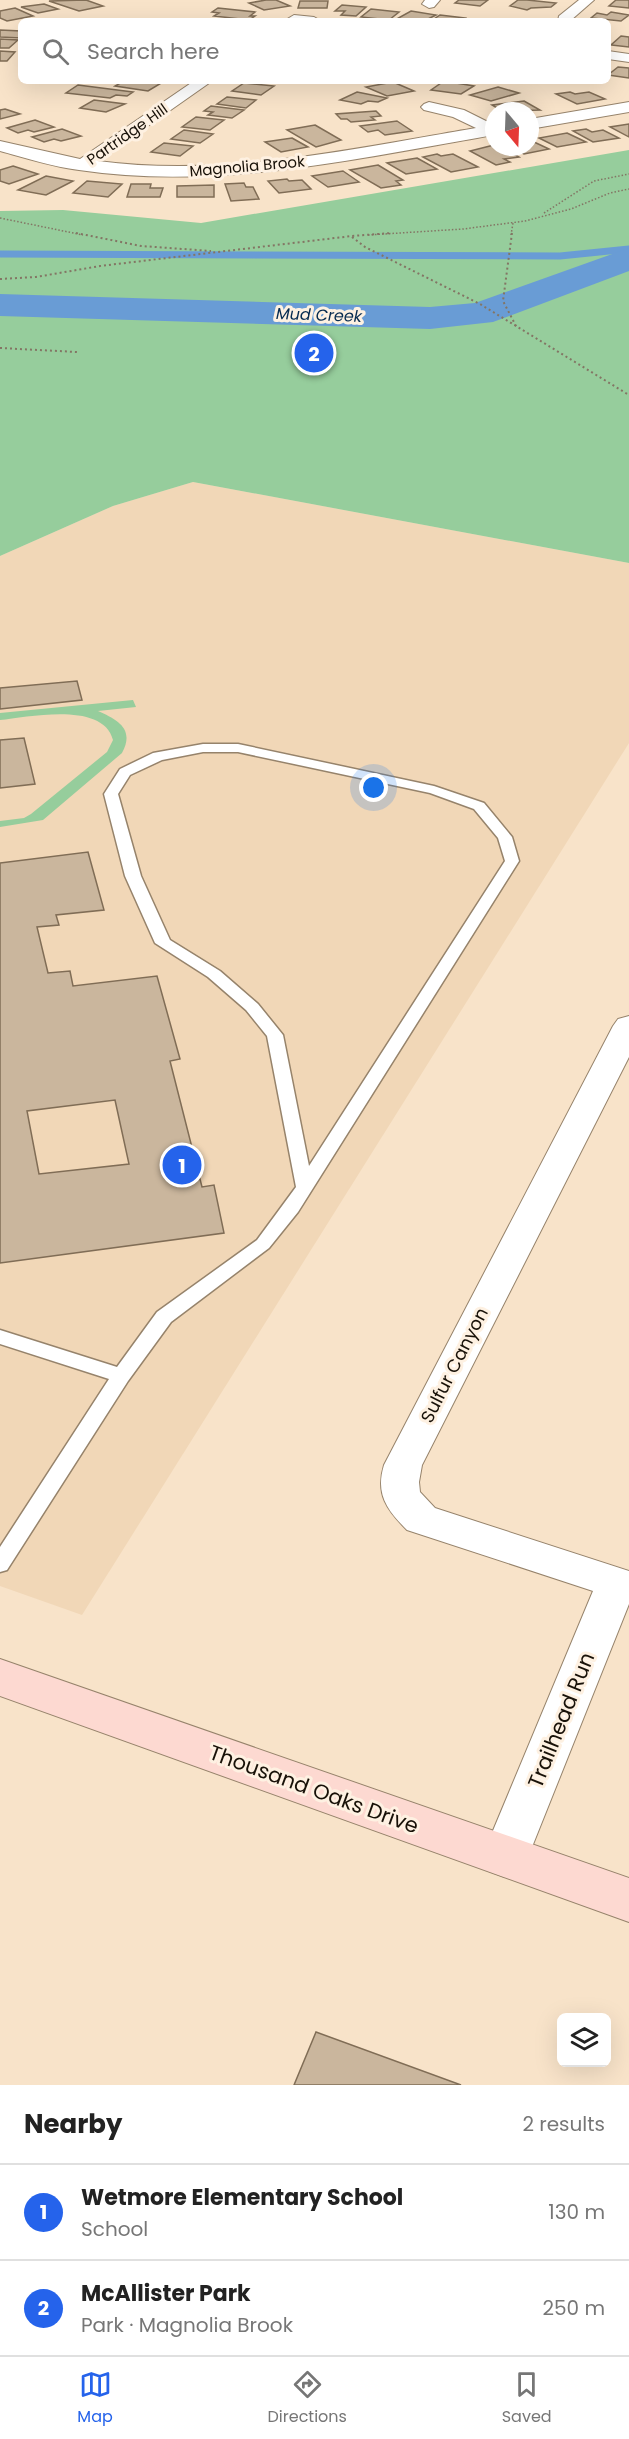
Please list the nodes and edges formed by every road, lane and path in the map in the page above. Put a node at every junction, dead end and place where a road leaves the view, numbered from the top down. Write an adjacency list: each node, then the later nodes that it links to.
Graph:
1 (586, 0): 2 (street)
2 (565, 18)
3 (611, 55): 4 (street)
4 (629, 58)
5 (200, 84): 12 (street, Partridge Hill)
6 (429, 107): 9 (street)
7 (629, 107): 8 (street)
8 (539, 122)
9 (485, 126)
10 (485, 131): 12 (street, Magnolia Brook)
11 (0, 146): 12 (street, Magnolia Brook)
12 (81, 166)
13 (629, 174): 15 (path)
14 (629, 189): 15 (path)
15 (541, 215): 17 (path)
16 (0, 218): 19 (path)
17 (513, 223): 18 (path); 21 (path)
18 (352, 236): 19 (path); 21 (path)
19 (227, 251): 20 (path)
20 (0, 279)
21 (517, 328): 24 (path)
22 (0, 348): 23 (path)
23 (77, 352)
24 (629, 395)
25 (629, 1026): 30 (street, Sulfur Canyon)
26 (305, 1188): 26 (lane); 28 (lane)
27 (0, 1336): 28 (lane)
28 (121, 1376): 29 (lane)
29 (0, 1564)
30 (623, 1585): 32 (street, Trailhead Run)
31 (0, 1677): 32 (main road, Thousand Oaks Drive)
32 (505, 1857): 33 (main road, Thousand Oaks Drive)
33 (629, 1900)

